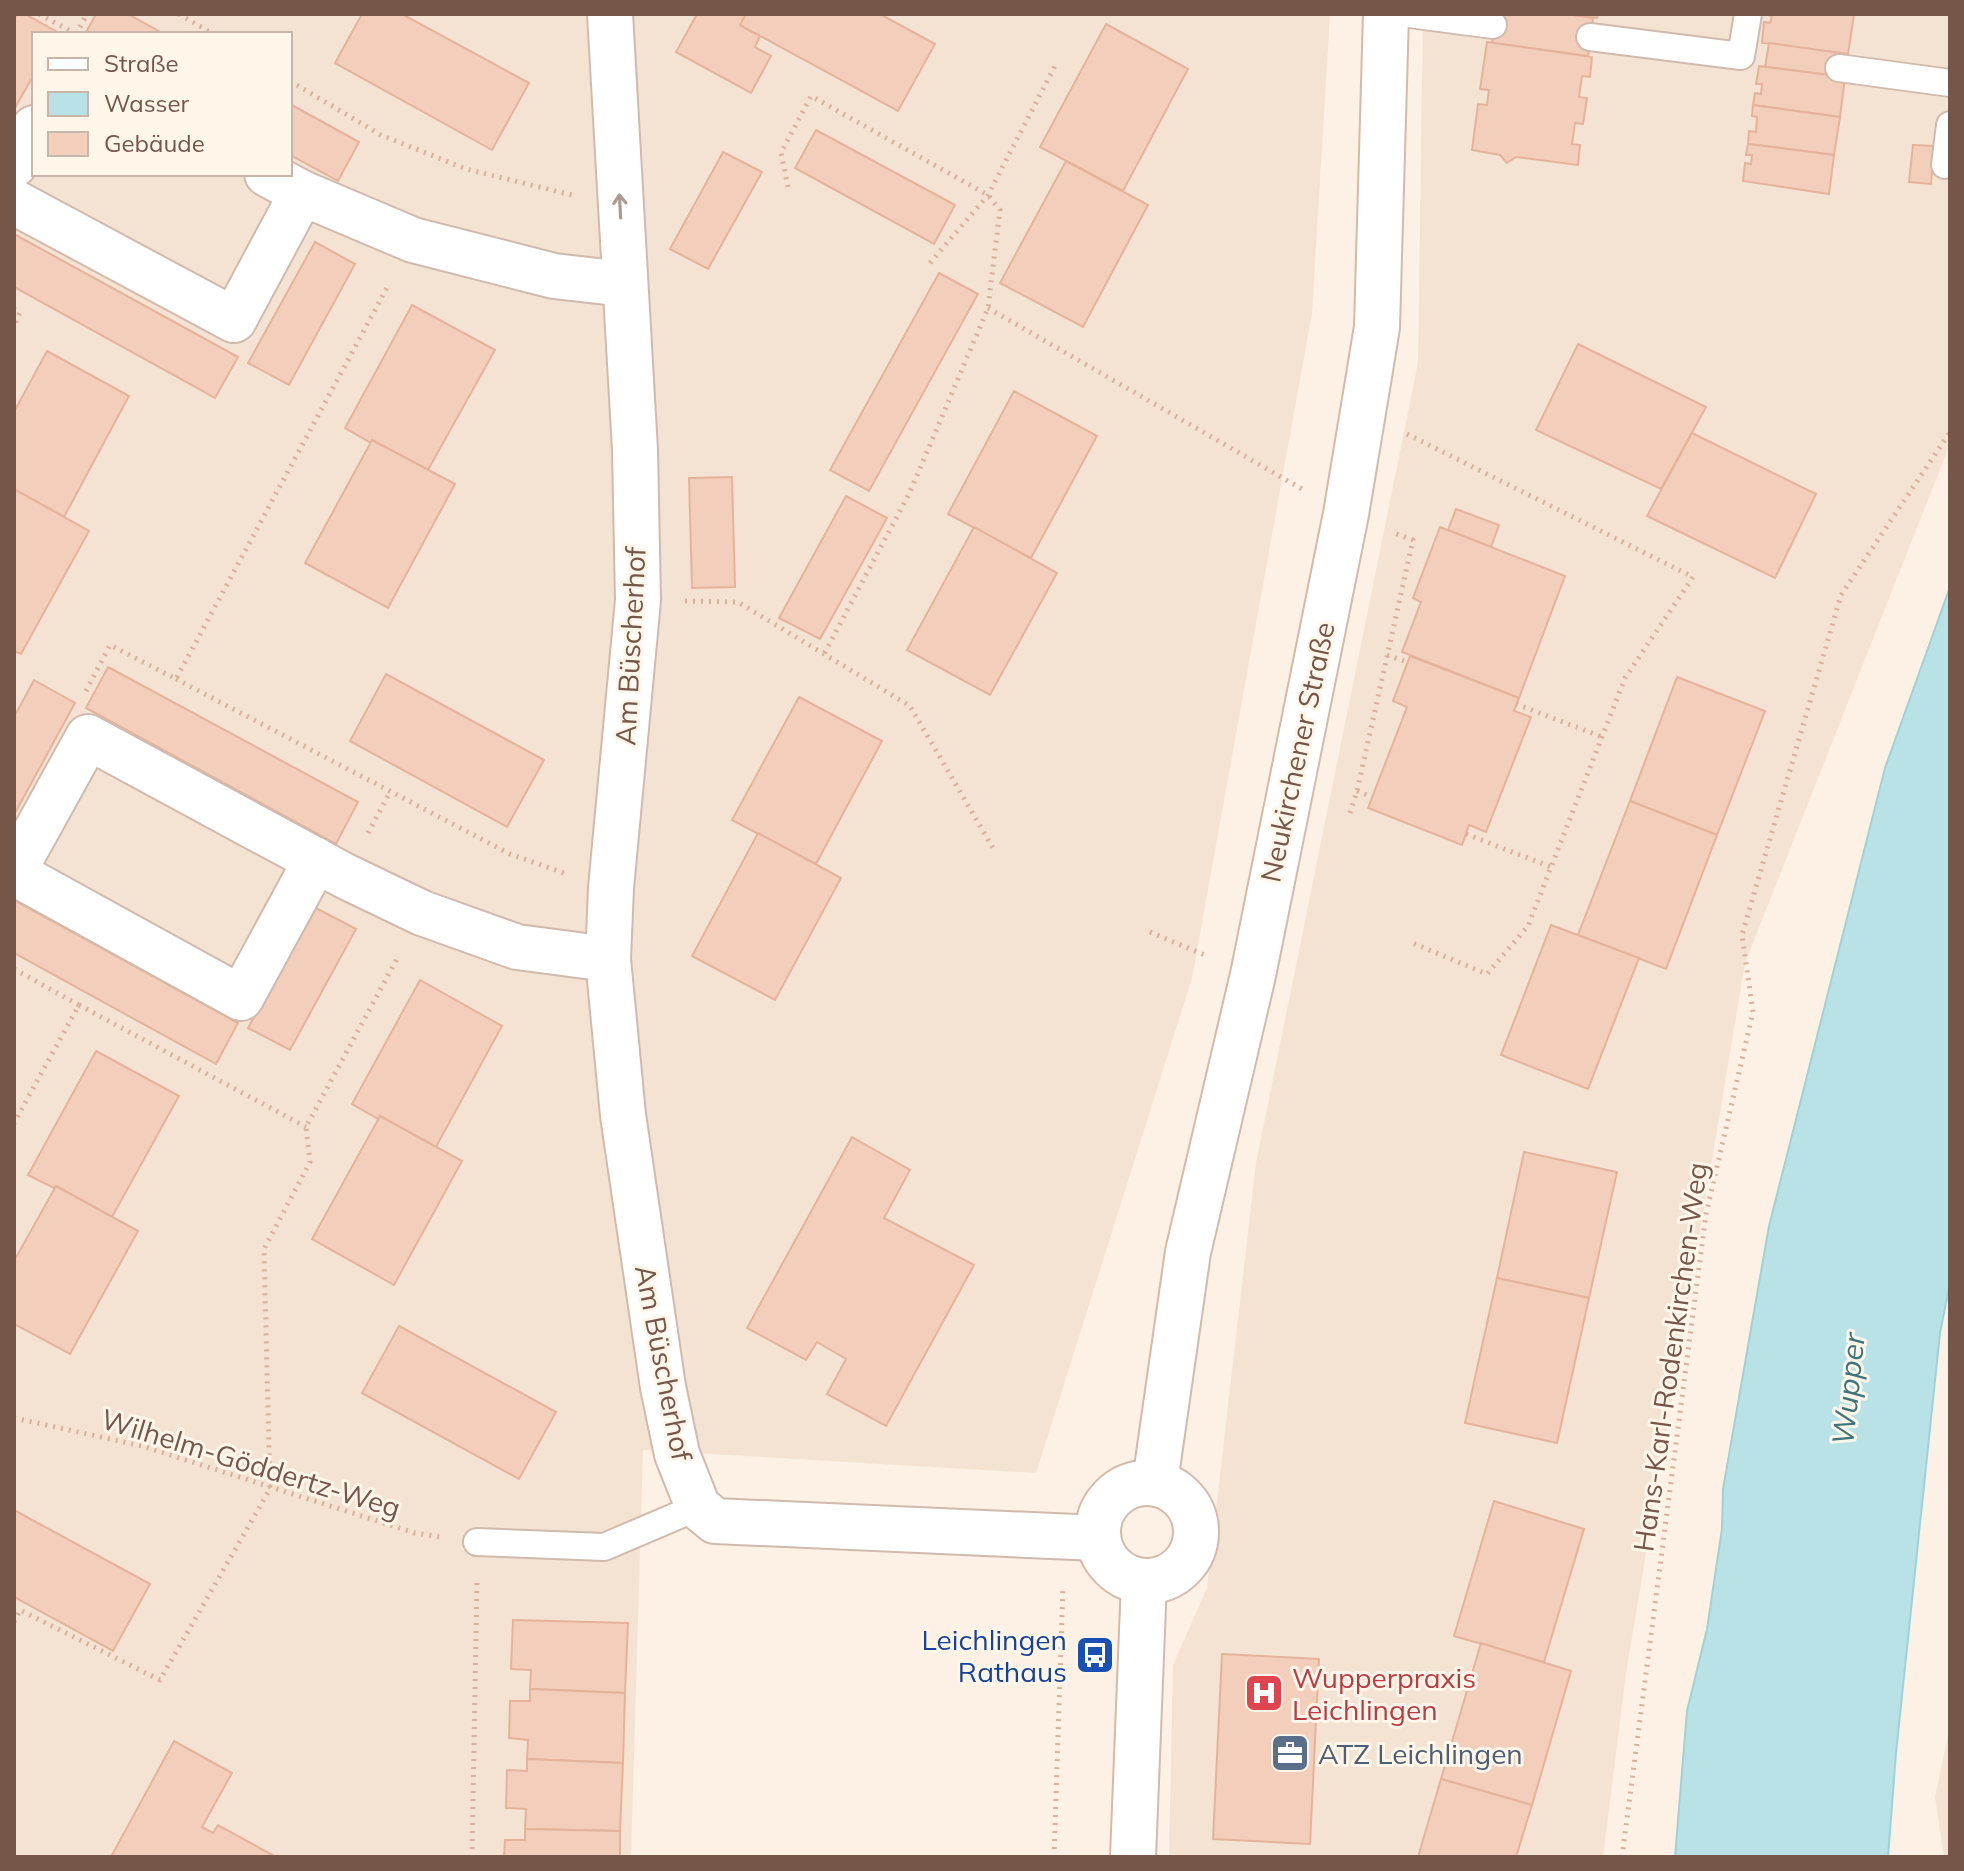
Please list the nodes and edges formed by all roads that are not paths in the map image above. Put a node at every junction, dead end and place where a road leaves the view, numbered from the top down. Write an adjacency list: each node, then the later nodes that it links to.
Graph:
1 (610, 14): 15 (street, Am Büscherhof, one-way to 1)
2 (1386, 14): 19 (street, Neukirchener Straße)
3 (1409, 14): 5 (lane)
4 (1748, 14): 6 (lane)
5 (1493, 25)
6 (1590, 37)
7 (1839, 68): 8 (lane)
8 (1950, 83)
9 (1950, 125): 12 (lane)
10 (32, 132): 11 (street)
11 (14, 165)
12 (1945, 165)
13 (284, 184): 14 (street); 15 (street)
14 (14, 202)
15 (624, 284): 18 (street, Am Büscherhof)
16 (316, 860): 17 (street); 17 (street); 18 (street)
17 (14, 872)
18 (608, 959): 20 (street, Am Büscherhof)
19 (1155, 1482): 21 (street); 23 (street)
20 (698, 1507): 21 (street); 22 (lane)
21 (1081, 1537): 23 (street)
22 (477, 1542)
23 (1144, 1581): 24 (street)
24 (1133, 1857)

